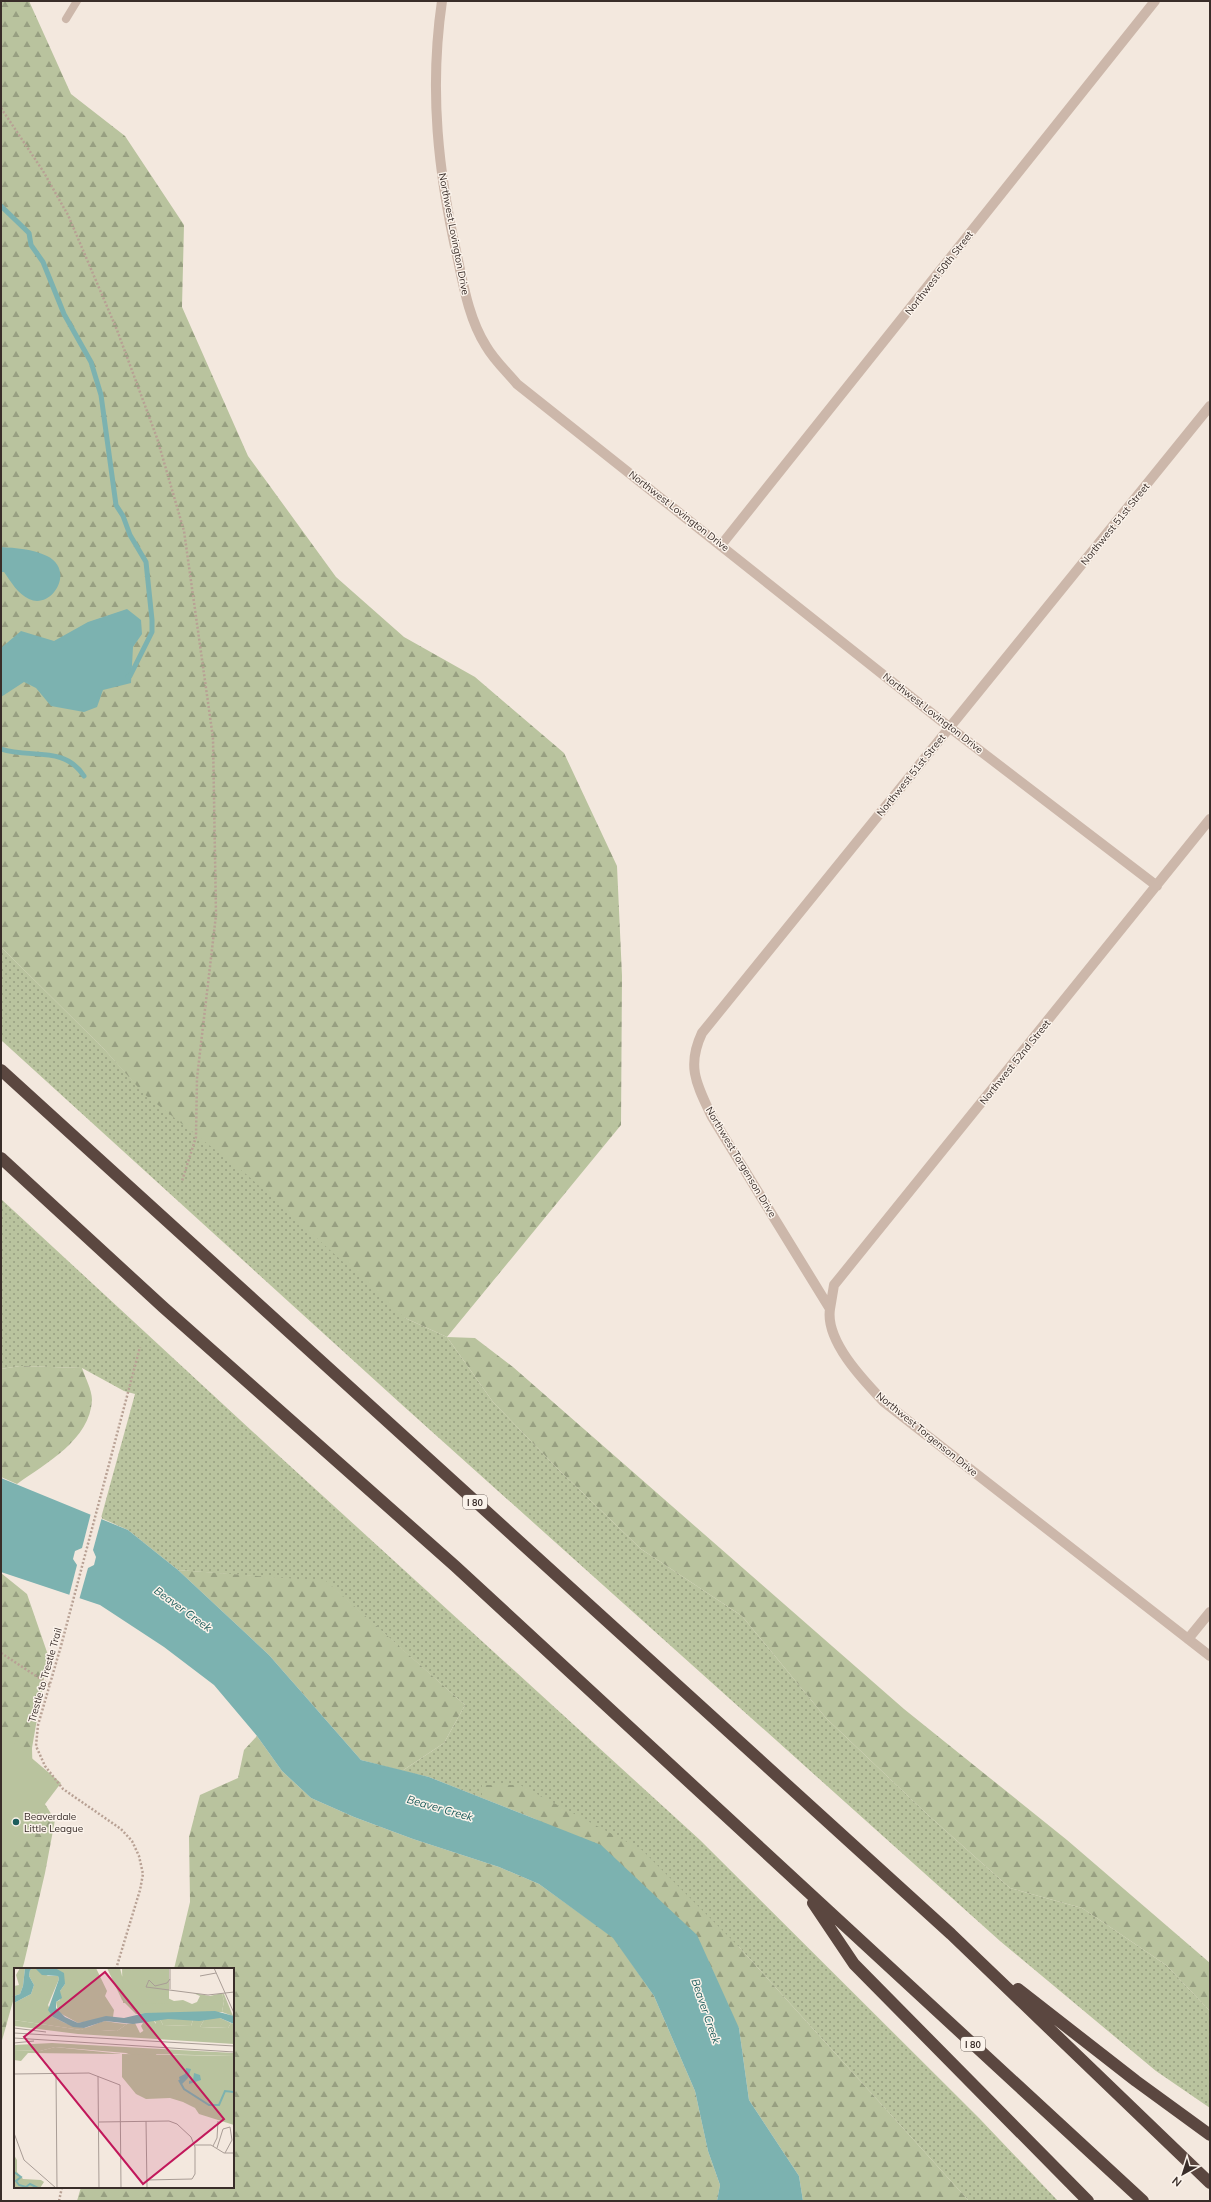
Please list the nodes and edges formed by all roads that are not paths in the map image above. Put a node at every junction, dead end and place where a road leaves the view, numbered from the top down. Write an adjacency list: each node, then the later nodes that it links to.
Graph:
1 (77, 1): 4 (lane)
2 (442, 1): 6 (street, Northwest Lovington Drive)
3 (1149, 3): 6 (street, Northwest 50th Street)
4 (66, 19)
5 (1210, 406): 7 (street, Northwest 51st Street)
6 (722, 544): 7 (street, Northwest Lovington Drive)
7 (949, 727): 9 (street, Northwest Lovington Drive); 11 (street, Northwest 51st Street)
8 (1210, 820): 9 (street, Northwest 52nd Street)
9 (1157, 886): 13 (street, Northwest 52nd Street)
10 (1, 1070): 18 (highway, I 80)
11 (705, 1100): 13 (street, Northwest Torgenson Drive)
12 (1, 1158): 17 (highway, I 80)
13 (830, 1309): 15 (street, Northwest Torgenson Drive)
14 (1210, 1612): 15 (street)
15 (1188, 1639): 16 (street, Northwest Torgenson Drive)
16 (1210, 1656)
17 (802, 1887): 21 (highway); 22 (highway, I 80)
18 (951, 1934): 19 (highway); 20 (highway, I 80)
19 (1210, 2135)
20 (1210, 2183)
21 (1088, 2201)
22 (1143, 2201)

